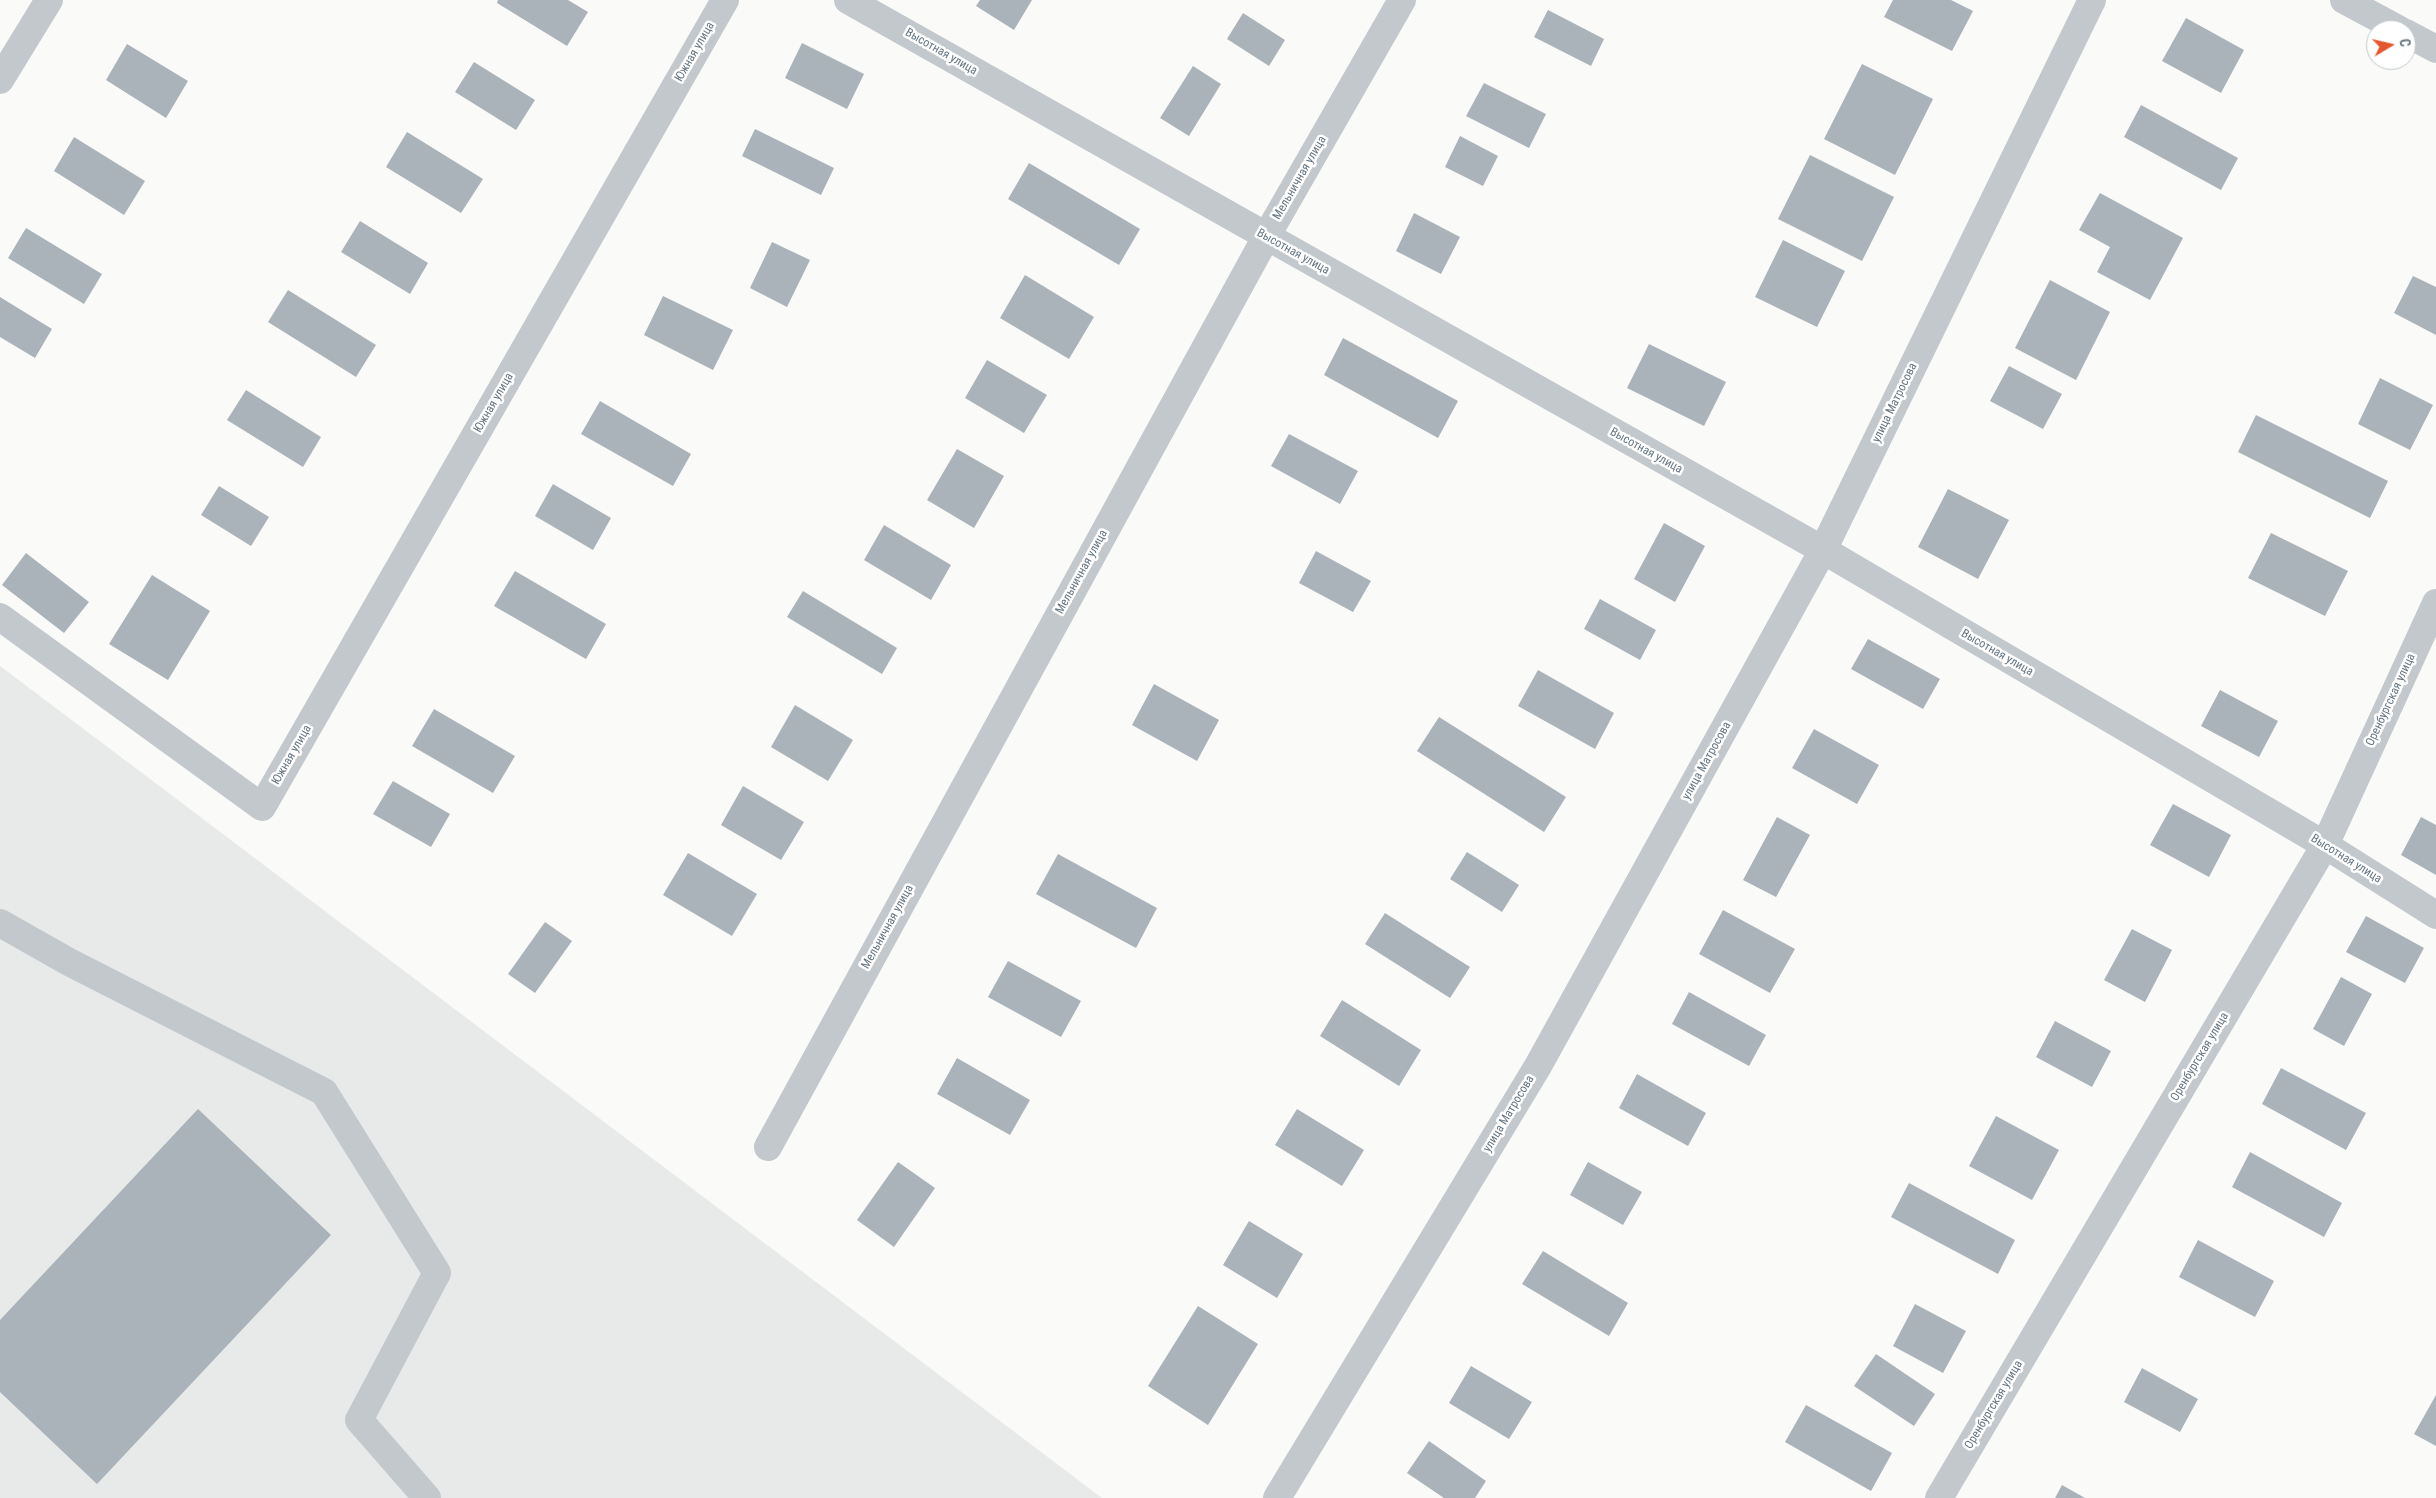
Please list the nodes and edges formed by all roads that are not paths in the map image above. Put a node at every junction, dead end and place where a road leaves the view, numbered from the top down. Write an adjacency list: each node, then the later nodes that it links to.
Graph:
1 (49, 0): 10 (street)
2 (725, 0): 14 (street, Южная улица)
3 (848, 0): 11 (street, Высотная улица)
4 (1402, 0): 11 (street, Мельничная улица)
5 (2092, 0): 12 (street, улица Матросова)
6 (2344, 0): 7 (street)
7 (2381, 20)
8 (2416, 39): 9 (street)
9 (2436, 50)
10 (0, 80)
11 (1266, 236): 12 (street, Высотная улица); 18 (street, Мельничная улица)
12 (1823, 550): 15 (street, Высотная улица); 20 (street, улица Матросова)
13 (2436, 603): 15 (street, Оренбургская улица)
14 (0, 617)
15 (2325, 845): 16 (street, Высотная улица); 21 (street, Оренбургская улица)
16 (2436, 915)
17 (0, 923): 19 (street)
18 (768, 1147)
19 (427, 1498)
20 (1277, 1498)
21 (1939, 1498)

